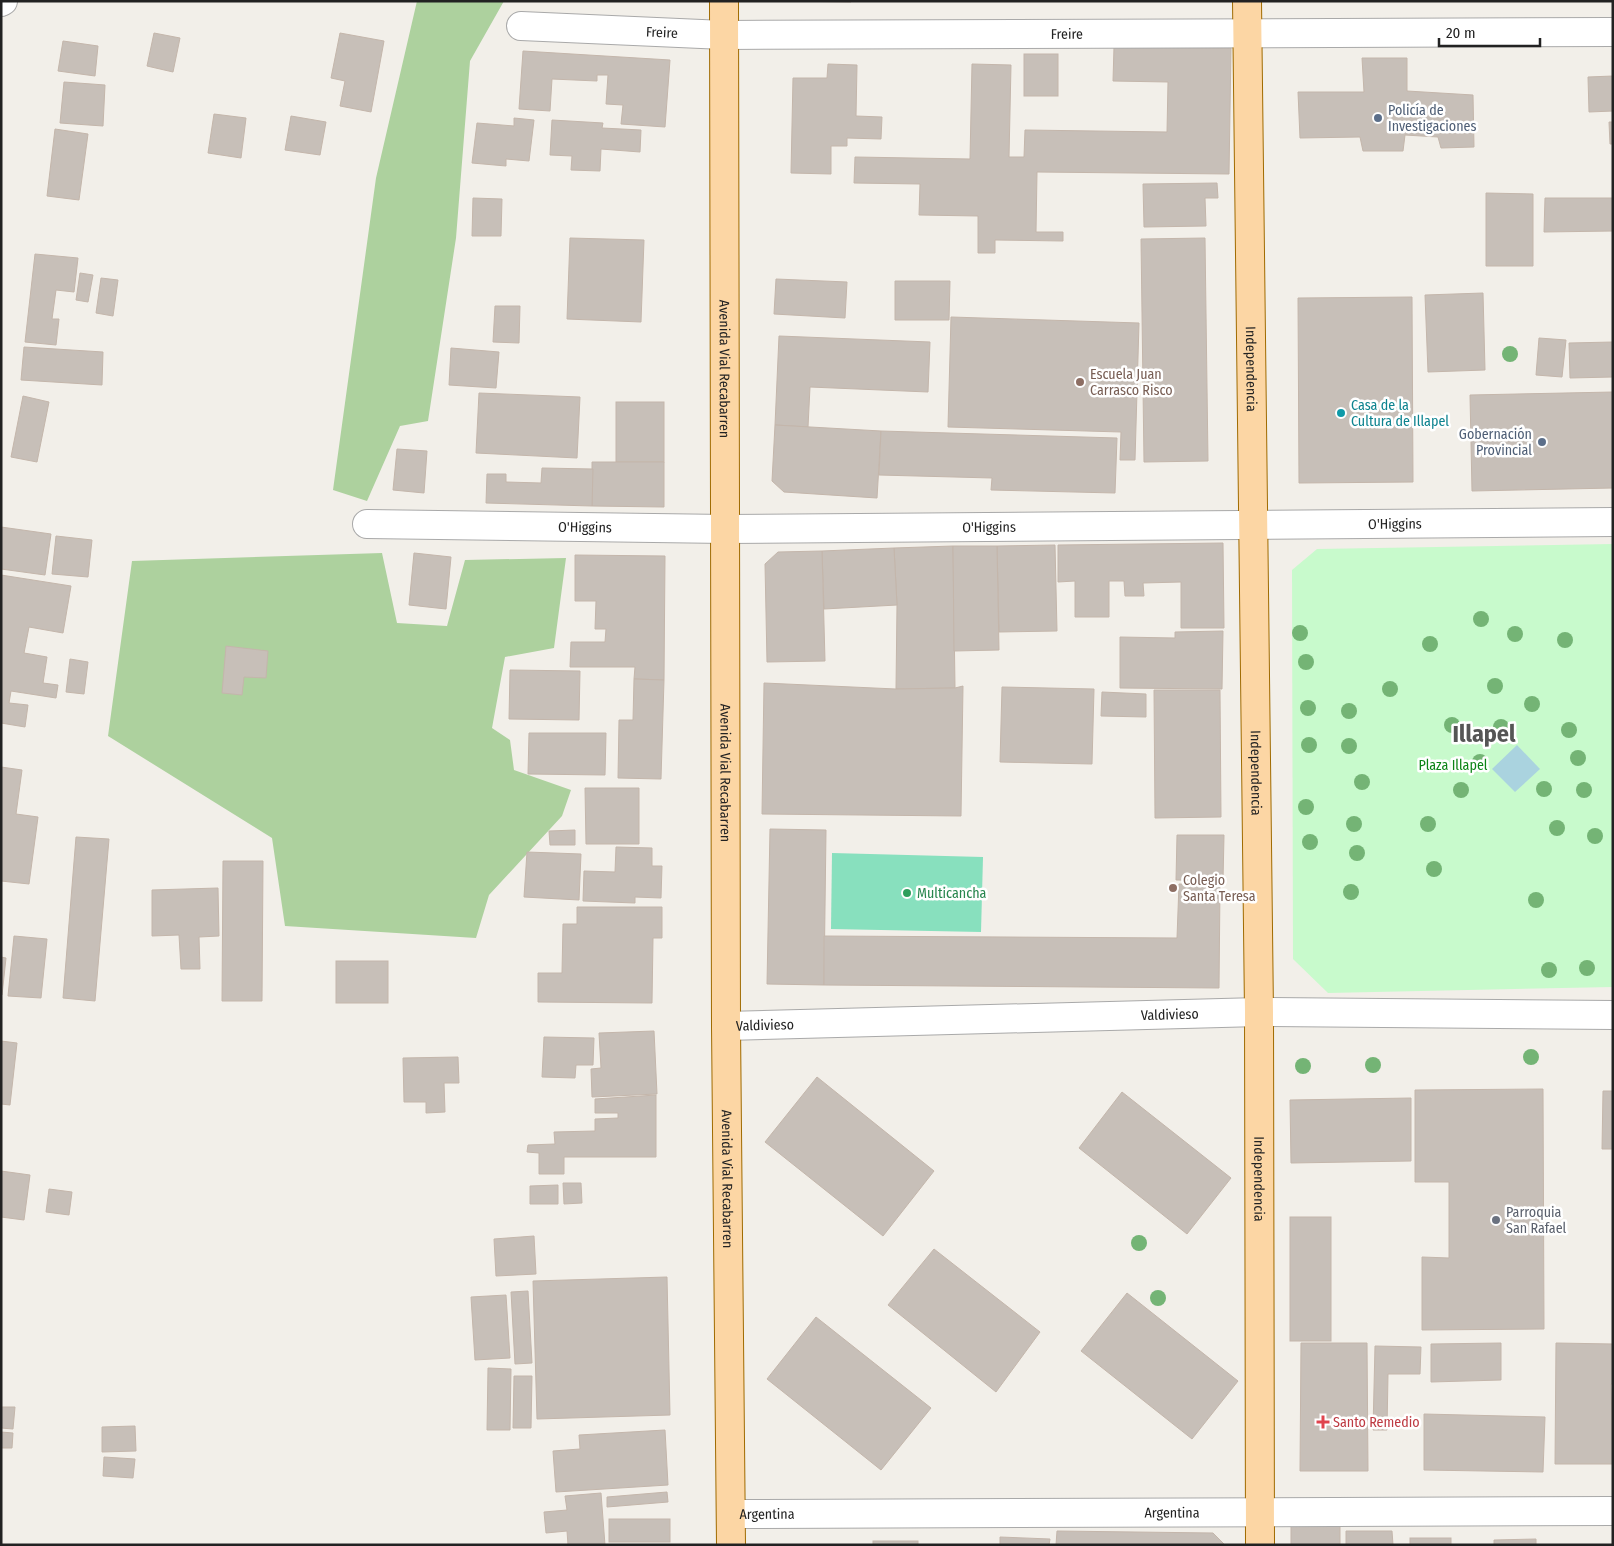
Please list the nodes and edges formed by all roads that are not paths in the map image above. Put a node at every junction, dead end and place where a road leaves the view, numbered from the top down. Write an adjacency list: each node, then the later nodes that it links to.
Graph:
1 (724, 1): 6 (main road, Avenida Vial Recabarren)
2 (1246, 1): 5 (main road, Independencia)
3 (521, 26): 6 (street, Freire)
4 (1613, 32): 5 (street, Freire)
5 (1247, 33): 6 (street, Freire); 9 (main road, Independencia)
6 (724, 35): 10 (main road, Avenida Vial Recabarren)
7 (1613, 522): 9 (street, O'Higgins)
8 (367, 524): 10 (street, O'Higgins)
9 (1253, 526): 10 (street, O'Higgins); 11 (main road, Independencia)
10 (726, 529): 13 (main road, Avenida Vial Recabarren)
11 (1259, 1012): 12 (street, Valdivieso); 13 (street, Valdivieso); 15 (main road, Independencia)
12 (1613, 1015)
13 (726, 1026): 16 (main road, Avenida Vial Recabarren)
14 (1613, 1512): 15 (street, Argentina)
15 (1260, 1513): 16 (street, Argentina); 18 (main road, Independencia)
16 (731, 1514): 17 (main road, Avenida Vial Recabarren)
17 (731, 1545)
18 (1260, 1545)

